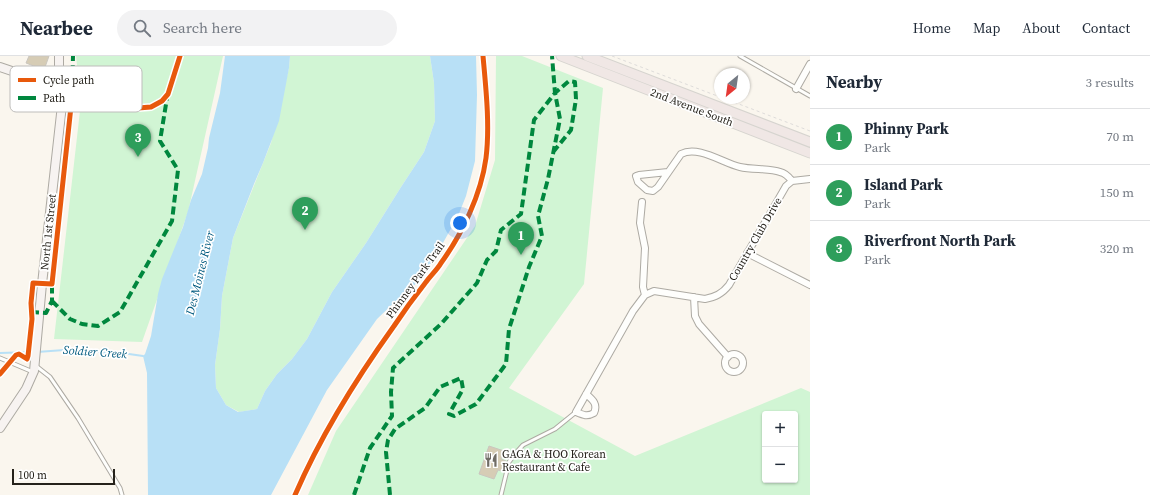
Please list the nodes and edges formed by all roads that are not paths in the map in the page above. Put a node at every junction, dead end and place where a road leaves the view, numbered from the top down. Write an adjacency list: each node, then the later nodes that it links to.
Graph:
1 (561, 56): 11 (main road, 2nd Avenue South)
2 (587, 56): 10 (main road)
3 (740, 56): 7 (lane)
4 (810, 64): 7 (street)
5 (0, 67): 6 (street)
6 (10, 70)
7 (796, 89): 8 (lane)
8 (810, 96)
9 (61, 112): 22 (street, North 1st Street)
10 (810, 142)
11 (810, 153)
12 (668, 172): 12 (street); 14 (street)
13 (810, 179): 14 (street)
14 (792, 181): 16 (street, Country Club Drive)
15 (642, 202): 18 (street)
16 (747, 253): 17 (street); 19 (street, Country Club Drive)
17 (810, 285)
18 (645, 295): 19 (street, Country Club Drive); 23 (street)
19 (694, 297): 20 (street)
20 (728, 357)
21 (0, 358): 22 (lane)
22 (33, 372): 25 (street); 26 (lane)
23 (586, 394): 24 (street); 24 (street)
24 (576, 412): 27 (lane)
25 (0, 428)
26 (122, 495)
27 (501, 495)

